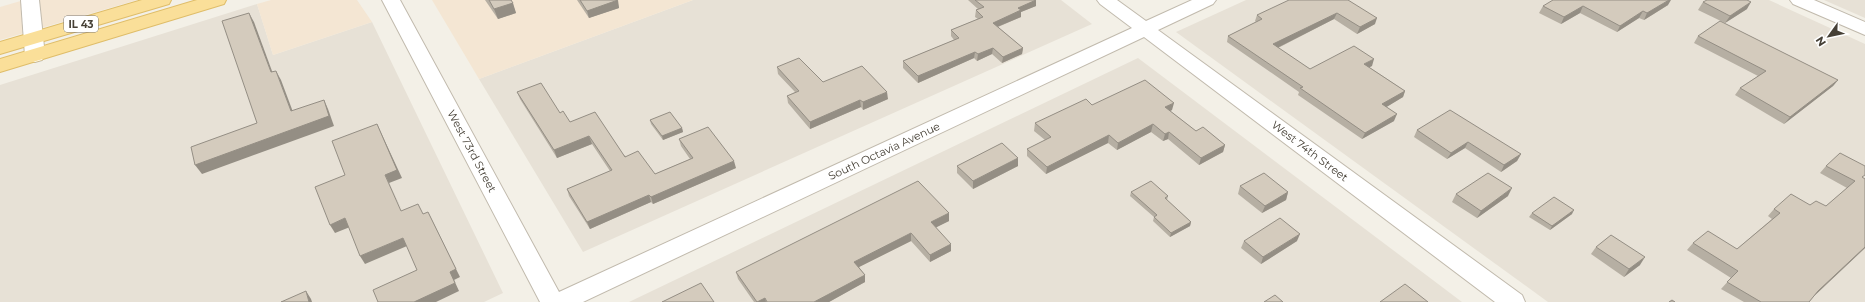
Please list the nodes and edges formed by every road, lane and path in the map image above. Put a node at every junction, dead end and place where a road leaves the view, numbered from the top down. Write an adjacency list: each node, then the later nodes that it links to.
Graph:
1 (30, 0): 10 (street)
2 (162, 0): 10 (main road, IL 43)
3 (217, 0): 10 (main road, IL 43)
4 (392, 0): 13 (street, West 73rd Street)
5 (1106, 0): 8 (street, West 74th Street)
6 (1207, 0): 8 (street, South Octavia Avenue)
7 (1799, 0): 9 (street)
8 (1145, 29): 14 (street, South Octavia Avenue); 15 (street, West 74th Street)
9 (1865, 30)
10 (34, 47): 11 (main road, IL 43); 12 (main road, IL 43)
11 (0, 48)
12 (0, 66)
13 (552, 302)
14 (560, 302)
15 (1514, 302)

